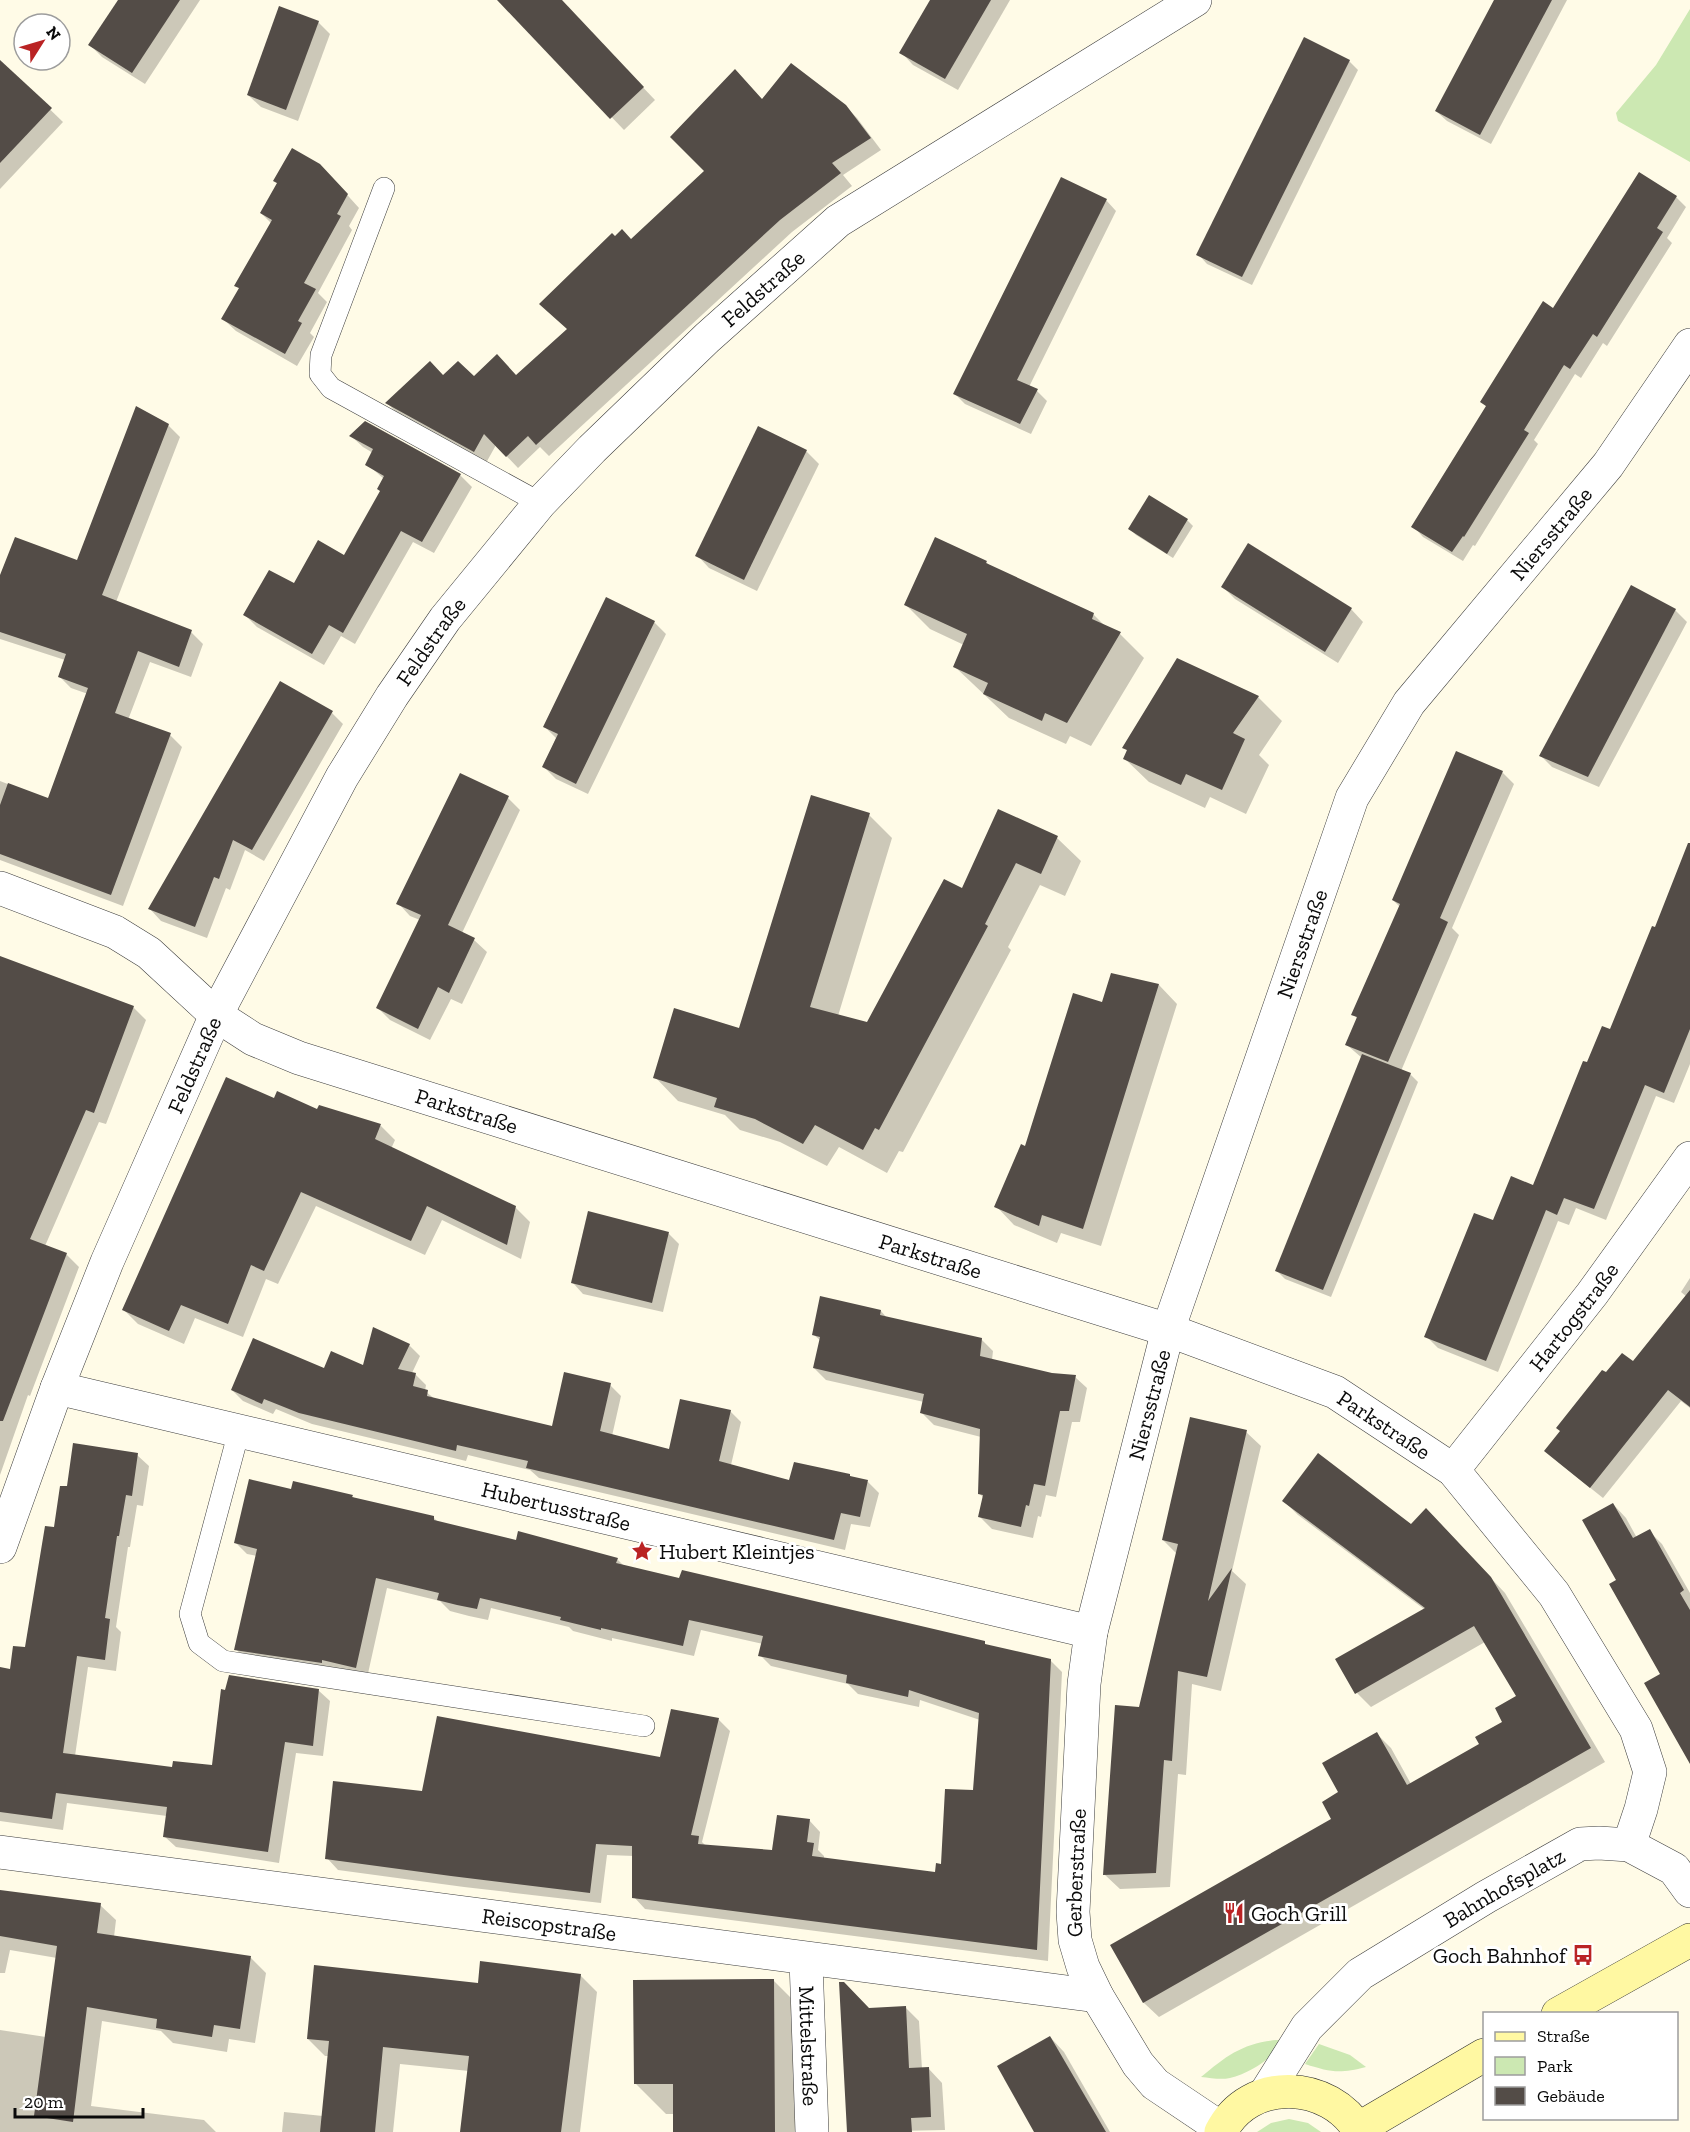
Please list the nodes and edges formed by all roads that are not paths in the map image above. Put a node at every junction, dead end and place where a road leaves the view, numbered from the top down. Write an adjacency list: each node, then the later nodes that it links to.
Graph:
1 (1195, 0): 4 (street, Feldstraße)
2 (384, 188): 4 (lane)
3 (1690, 345): 8 (street, Niersstraße)
4 (540, 503): 6 (street, Feldstraße)
5 (0, 888): 6 (street, Parkstraße)
6 (216, 1015): 8 (street, Parkstraße); 9 (street, Feldstraße)
7 (1690, 1158): 11 (street, Hartogstraße)
8 (1168, 1330): 11 (street, Parkstraße); 13 (street, Niersstraße)
9 (57, 1388): 10 (street, Hubertusstraße); 12 (street, Feldstraße)
10 (239, 1431): 13 (street, Hubertusstraße); 14 (lane)
11 (1453, 1470): 15 (street, Parkstraße)
12 (0, 1547)
13 (1091, 1632): 20 (street, Gerberstraße)
14 (644, 1726)
15 (1629, 1845): 17 (street, Bahnhofsplatz); 23 (street, Bahnhofsplatz)
16 (0, 1852): 19 (street, Reiscopstraße)
17 (1690, 1891)
18 (1690, 1940): 21 (street)
19 (806, 1960): 20 (street, Reiscopstraße); 26 (street, Mittelstraße)
20 (1097, 1996): 24 (street, Gerberstraße)
21 (1560, 2012)
22 (1483, 2056): 25 (street)
23 (1265, 2094): 24 (street); 25 (street)
24 (1222, 2130)
25 (1359, 2131)
26 (812, 2132)

